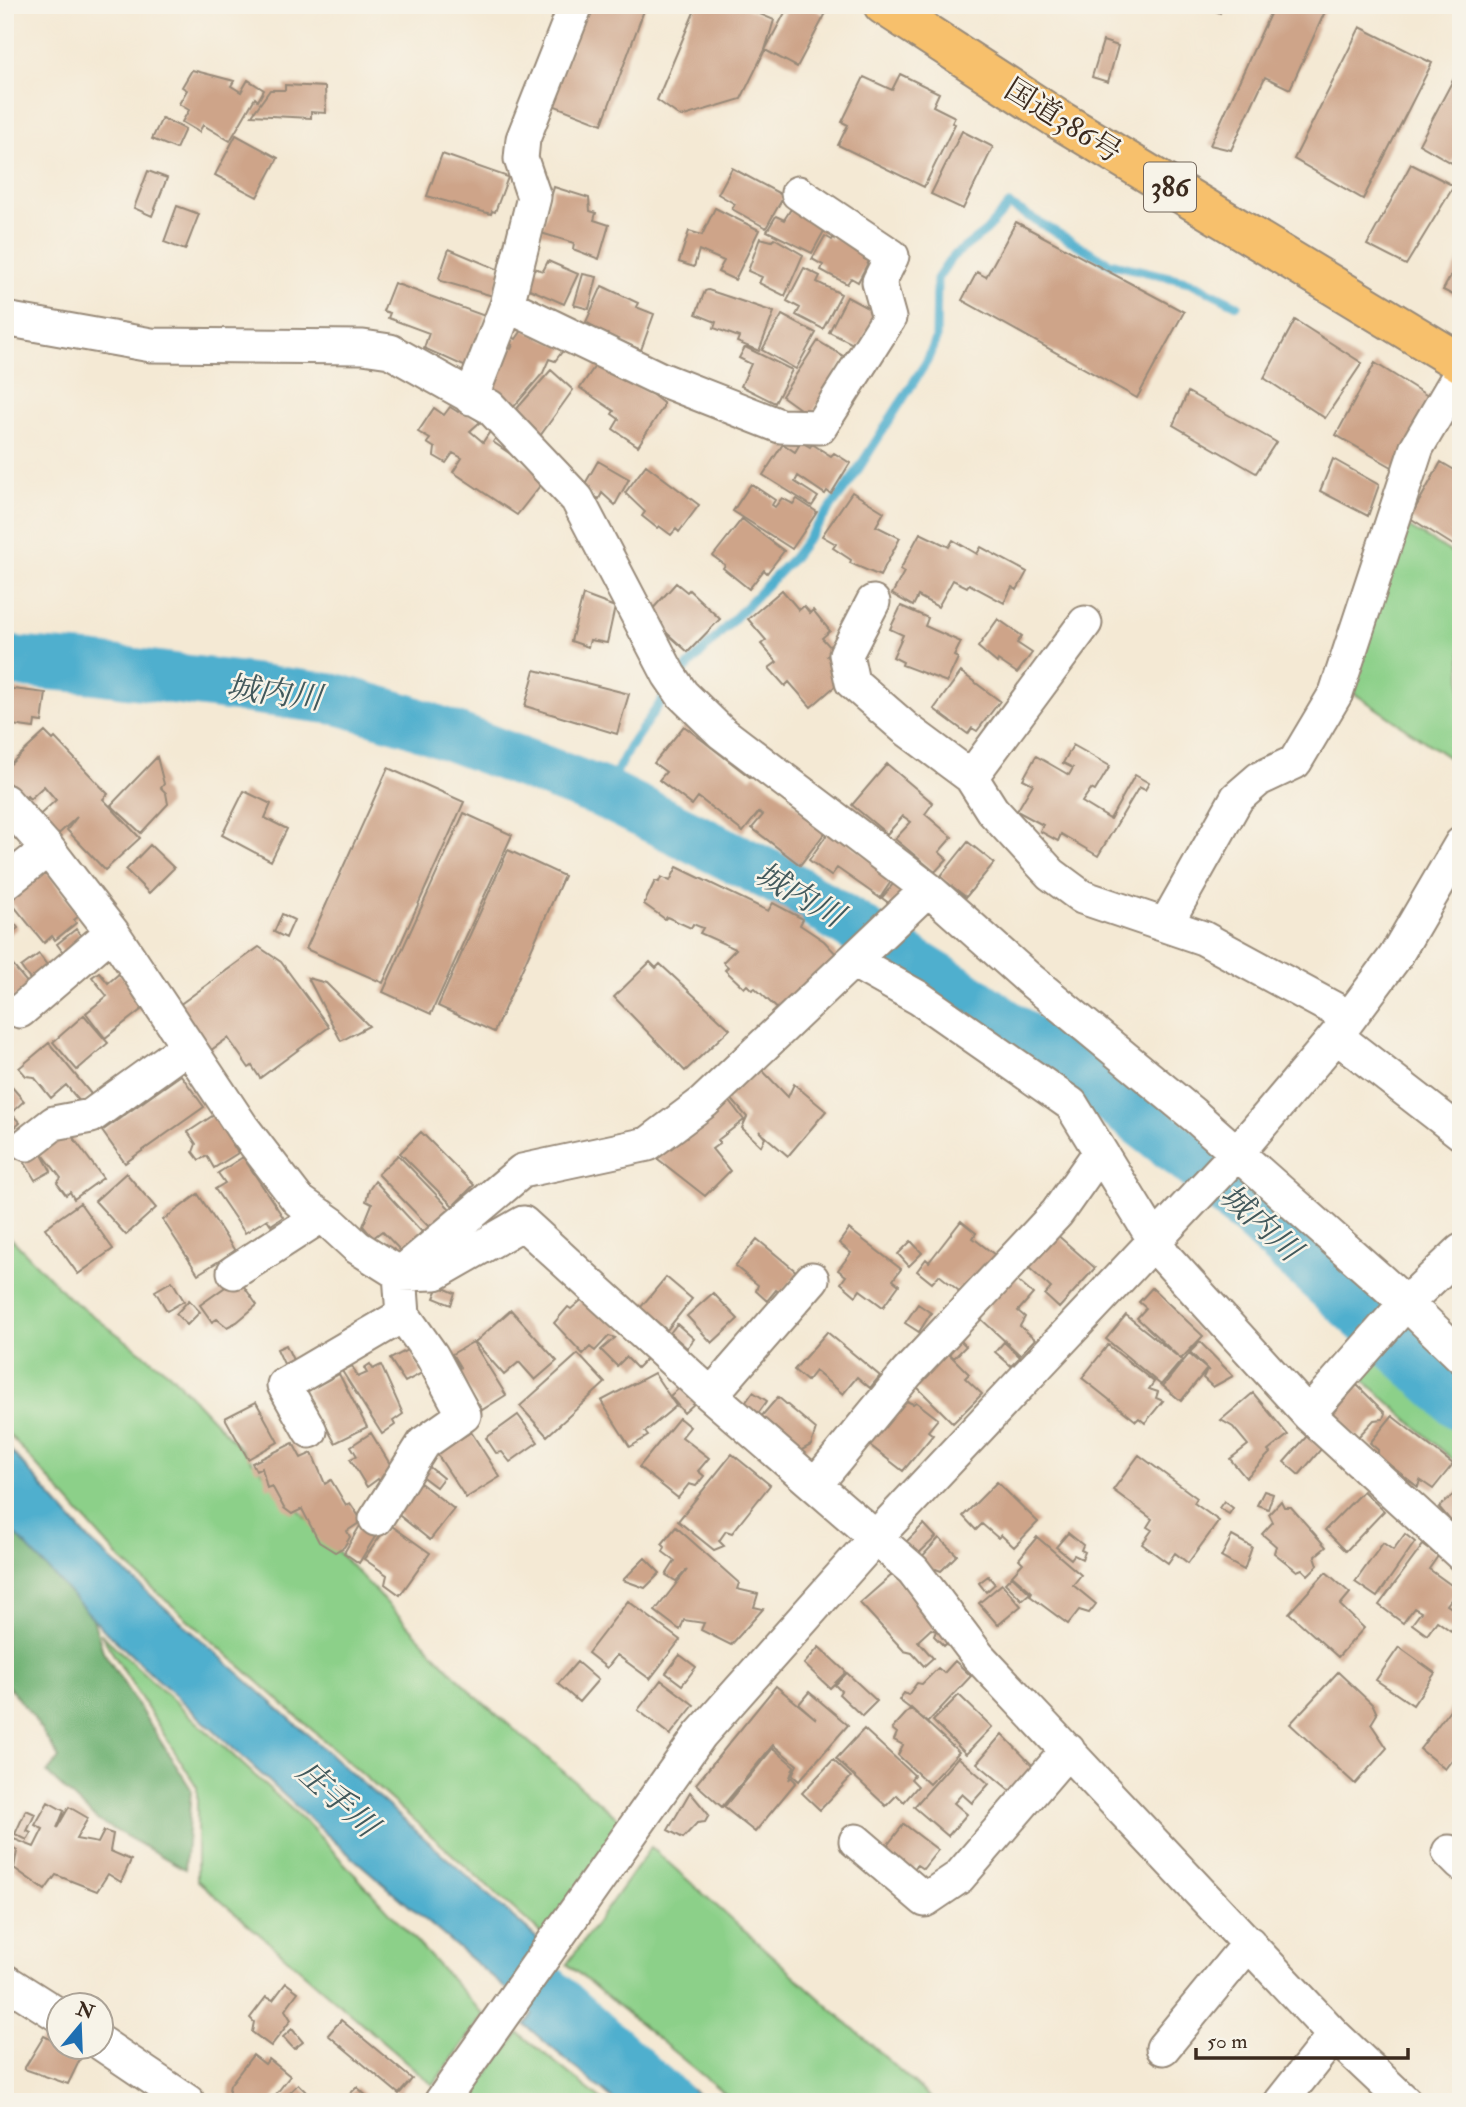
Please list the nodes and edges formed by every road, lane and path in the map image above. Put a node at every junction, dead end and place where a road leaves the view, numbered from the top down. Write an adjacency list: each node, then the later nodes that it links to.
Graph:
1 (576, 5): 4 (street)
2 (883, 5): 6 (highway, 国道386号 / 386)
3 (799, 193): 4 (street)
4 (507, 305): 8 (street)
5 (5, 319): 8 (street)
6 (1461, 363)
7 (1461, 372): 17 (street)
8 (471, 398): 16 (street)
9 (873, 602): 11 (street)
10 (1085, 623): 11 (street)
11 (971, 778): 17 (street)
12 (5, 801): 14 (street)
13 (1461, 844): 21 (street)
14 (48, 849): 15 (street); 18 (street)
15 (5, 883)
16 (928, 889): 19 (street); 26 (street)
17 (1166, 924): 21 (street)
18 (112, 932): 20 (street); 22 (street)
19 (856, 957): 25 (street); 31 (street)
20 (20, 1010)
21 (1343, 1026): 23 (street); 26 (street)
22 (188, 1046): 24 (street); 27 (street)
23 (1461, 1133)
24 (27, 1144)
25 (1100, 1152): 28 (street); 39 (street)
26 (1237, 1153): 28 (street); 33 (street)
27 (321, 1216): 30 (street); 31 (street)
28 (1157, 1240): 37 (street); 41 (street)
29 (1461, 1251): 33 (street)
30 (234, 1272)
31 (400, 1274): 34 (street); 36 (street)
32 (811, 1279): 36 (street)
33 (1406, 1303): 35 (street); 37 (street)
34 (403, 1315): 38 (street); 40 (street)
35 (1461, 1356)
36 (711, 1395): 39 (street)
37 (1308, 1413): 42 (street)
38 (310, 1431)
39 (815, 1485): 41 (street)
40 (376, 1519)
41 (876, 1537): 43 (street); 52 (street)
42 (1461, 1555)
43 (1068, 1750): 44 (street); 45 (street)
44 (856, 1841)
45 (1249, 1943): 48 (street); 49 (street)
46 (5, 1982): 47 (street)
47 (46, 2007)
48 (1334, 2035): 53 (street); 54 (street)
49 (1163, 2048)
50 (116, 2053): 51 (street)
51 (188, 2102)
52 (440, 2102)
53 (1281, 2102)
54 (1405, 2102)

